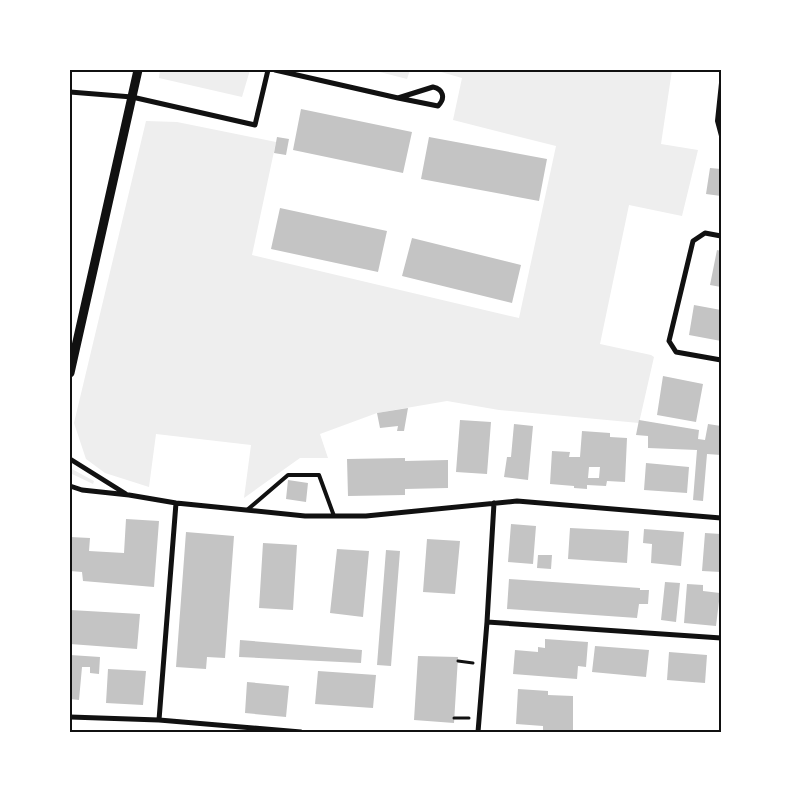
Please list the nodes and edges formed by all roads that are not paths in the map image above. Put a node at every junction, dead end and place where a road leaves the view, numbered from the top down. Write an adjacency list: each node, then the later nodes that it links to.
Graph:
1 (138, 70): 6 (street)
2 (268, 70): 6 (street)
3 (275, 70): 7 (street)
4 (721, 83): 8 (lane)
5 (70, 92): 6 (street)
6 (132, 97): 11 (street)
7 (398, 98): 7 (street)
8 (721, 136)
9 (721, 236): 10 (street)
10 (721, 360)
11 (70, 373)
12 (70, 459): 14 (street)
13 (70, 486): 14 (street)
14 (129, 495): 15 (street)
15 (176, 503): 17 (street); 23 (street)
16 (494, 503): 18 (street); 19 (street); 20 (street)
17 (246, 511): 18 (street); 18 (lane)
18 (334, 516)
19 (721, 518)
20 (488, 622): 21 (street); 25 (street)
21 (721, 638)
22 (70, 716): 23 (street)
23 (159, 720): 24 (street)
24 (301, 732)
25 (478, 732)

